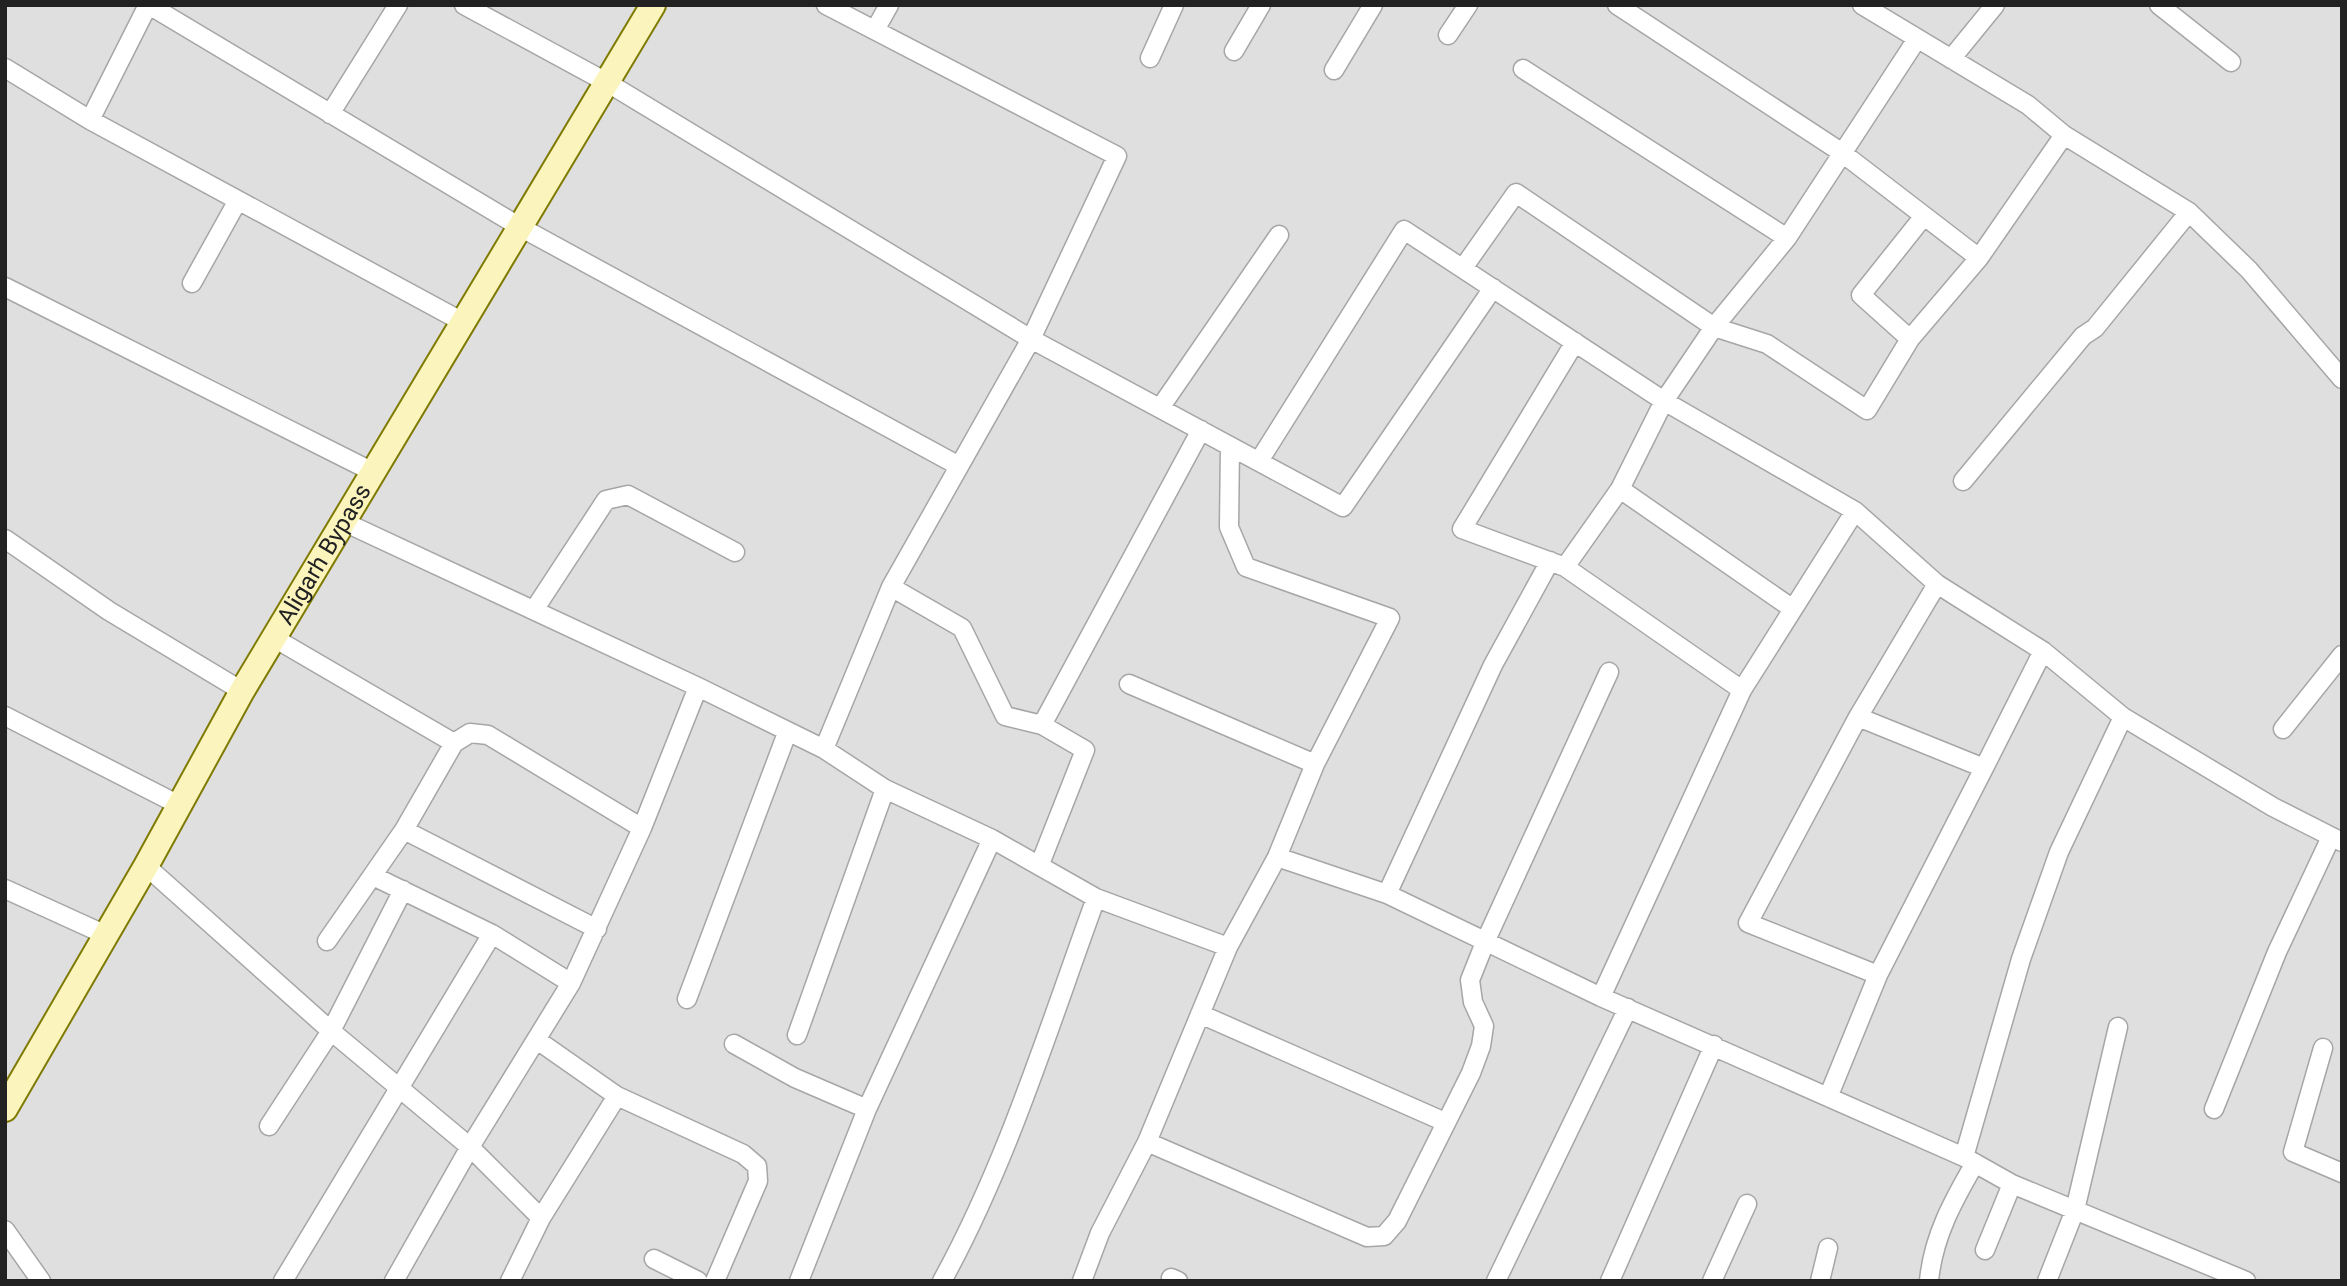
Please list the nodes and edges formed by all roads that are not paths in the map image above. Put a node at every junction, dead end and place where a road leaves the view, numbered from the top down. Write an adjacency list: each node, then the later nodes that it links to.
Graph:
1 (148, 5): 26 (street); 27 (street)
2 (398, 5): 26 (street)
3 (464, 5): 25 (street)
4 (653, 5): 25 (main road, Aligarh Bypass)
5 (826, 5): 15 (street)
6 (889, 5): 15 (street)
7 (1174, 5): 19 (street)
8 (1261, 5): 18 (street)
9 (1373, 5): 24 (street)
10 (1468, 5): 16 (street)
11 (1617, 5): 29 (street)
12 (1862, 5): 17 (street)
13 (1995, 5): 20 (street)
14 (2160, 5): 21 (street)
15 (875, 30): 43 (street)
16 (1448, 34)
17 (1917, 39): 20 (street); 29 (street)
18 (1234, 51)
19 (1150, 58)
20 (1951, 59): 28 (street)
21 (2231, 62)
22 (5, 68): 27 (street)
23 (1523, 69): 35 (street)
24 (1334, 70)
25 (608, 83): 33 (main road, Aligarh Bypass); 43 (street)
26 (330, 114): 33 (street)
27 (90, 120): 30 (street)
28 (2064, 135): 31 (street); 36 (street)
29 (1841, 152): 32 (street); 35 (street)
30 (237, 202): 38 (street); 41 (street)
31 (2189, 212): 46 (street); 54 (street)
32 (1924, 216): 36 (street); 44 (street)
33 (520, 227): 41 (main road, Aligarh Bypass); 52 (street)
34 (1279, 235): 48 (street)
35 (1787, 238): 42 (street)
36 (1979, 258): 44 (street)
37 (1463, 268): 40 (street); 42 (street); 51 (street)
38 (192, 283)
39 (5, 287): 53 (street)
40 (1493, 288): 45 (street); 51 (street)
41 (461, 321): 53 (main road, Aligarh Bypass)
42 (1714, 327): 44 (street); 47 (street)
43 (1031, 339): 48 (street); 52 (street)
44 (1910, 339)
45 (1575, 342): 47 (street); 60 (street)
46 (2342, 379)
47 (1664, 401): 55 (street); 56 (street)
48 (1160, 408): 49 (street)
49 (1201, 430): 50 (street); 76 (street)
50 (1230, 446): 51 (street); 81 (street)
51 (1259, 461)
52 (959, 466): 62 (street)
53 (373, 472): 57 (main road, Aligarh Bypass)
54 (1963, 481)
55 (1620, 489): 60 (street); 63 (street)
56 (1855, 511): 61 (street); 63 (street)
57 (344, 522): 64 (street); 65 (main road, Aligarh Bypass)
58 (5, 539): 72 (street)
59 (735, 552): 64 (street)
60 (1558, 564): 71 (street); 95 (street)
61 (1937, 584): 66 (street); 74 (street)
62 (891, 587): 76 (street); 80 (street)
63 (1793, 608): 71 (street)
64 (534, 610): 70 (street)
65 (274, 638): 72 (main road, Aligarh Bypass); 79 (street)
66 (2043, 652): 75 (street); 82 (street)
67 (2342, 655): 77 (street)
68 (1609, 672): 100 (street)
69 (1129, 684): 81 (street)
70 (698, 687): 78 (street); 85 (street)
71 (1742, 690): 105 (street)
72 (242, 691): 84 (main road, Aligarh Bypass)
73 (5, 716): 84 (street)
74 (1858, 717): 82 (street); 103 (street)
75 (2123, 717): 88 (street); 126 (street)
76 (1042, 725): 90 (street)
77 (2283, 729)
78 (787, 733): 80 (street); 106 (street)
79 (454, 743): 85 (street); 86 (street)
80 (824, 749): 83 (street)
81 (1315, 764): 89 (street)
82 (1984, 768): 103 (street)
83 (885, 789): 87 (street); 111 (street)
84 (179, 805): 91 (main road, Aligarh Bypass)
85 (642, 828): 97 (street)
86 (404, 830): 92 (street); 97 (street)
87 (992, 839): 90 (street); 120 (street)
88 (2336, 840): 121 (street)
89 (1277, 856): 95 (street); 102 (street)
90 (1040, 864): 96 (street)
91 (146, 866): 99 (main road, Aligarh Bypass); 110 (street)
92 (373, 876): 94 (street); 101 (street)
93 (5, 889): 99 (street)
94 (403, 890): 98 (street); 110 (street)
95 (1387, 894): 100 (street)
96 (1096, 898): 102 (street); 143 (street)
97 (597, 929): 104 (street)
98 (492, 934): 104 (street); 116 (street)
99 (106, 935): 119 (main road, Aligarh Bypass)
100 (1486, 940): 105 (street); 122 (street)
101 (327, 941)
102 (1228, 947): 108 (street)
103 (1878, 975): 117 (street)
104 (571, 983): 112 (street)
105 (1601, 997): 107 (street)
106 (687, 999)
107 (1628, 1008): 114 (street); 145 (street)
108 (1200, 1014): 122 (street); 124 (street)
109 (2118, 1027): 130 (street)
110 (331, 1031): 116 (street); 123 (street)
111 (797, 1035)
112 (537, 1040): 118 (street); 125 (street)
113 (734, 1044): 120 (street)
114 (1714, 1045): 117 (street); 146 (street)
115 (2323, 1048): 127 (street)
116 (398, 1088): 125 (street); 137 (street)
117 (1829, 1095): 126 (street)
118 (617, 1096): 131 (street); 141 (street)
119 (5, 1109)
120 (867, 1109): 142 (street)
121 (2214, 1109)
122 (1445, 1122): 124 (street)
123 (269, 1126)
124 (1147, 1142): 144 (street)
125 (470, 1147): 131 (street); 138 (street)
126 (1969, 1160): 128 (street); 149 (street)
127 (2342, 1173)
128 (2012, 1184): 130 (street); 134 (street)
129 (1747, 1204): 147 (street)
130 (2075, 1210): 150 (street); 151 (street)
131 (541, 1218): 139 (street)
132 (5, 1230): 136 (street)
133 (1828, 1248): 148 (street)
134 (1985, 1250)
135 (654, 1259): 140 (street)
136 (41, 1281)
137 (283, 1281)
138 (394, 1281)
139 (510, 1281)
140 (698, 1281)
141 (715, 1281)
142 (799, 1281)
143 (942, 1281)
144 (1082, 1281)
145 (1496, 1281)
146 (1610, 1281)
147 (1712, 1281)
148 (1821, 1281)
149 (1929, 1281)
150 (2047, 1281)
151 (2246, 1281)

